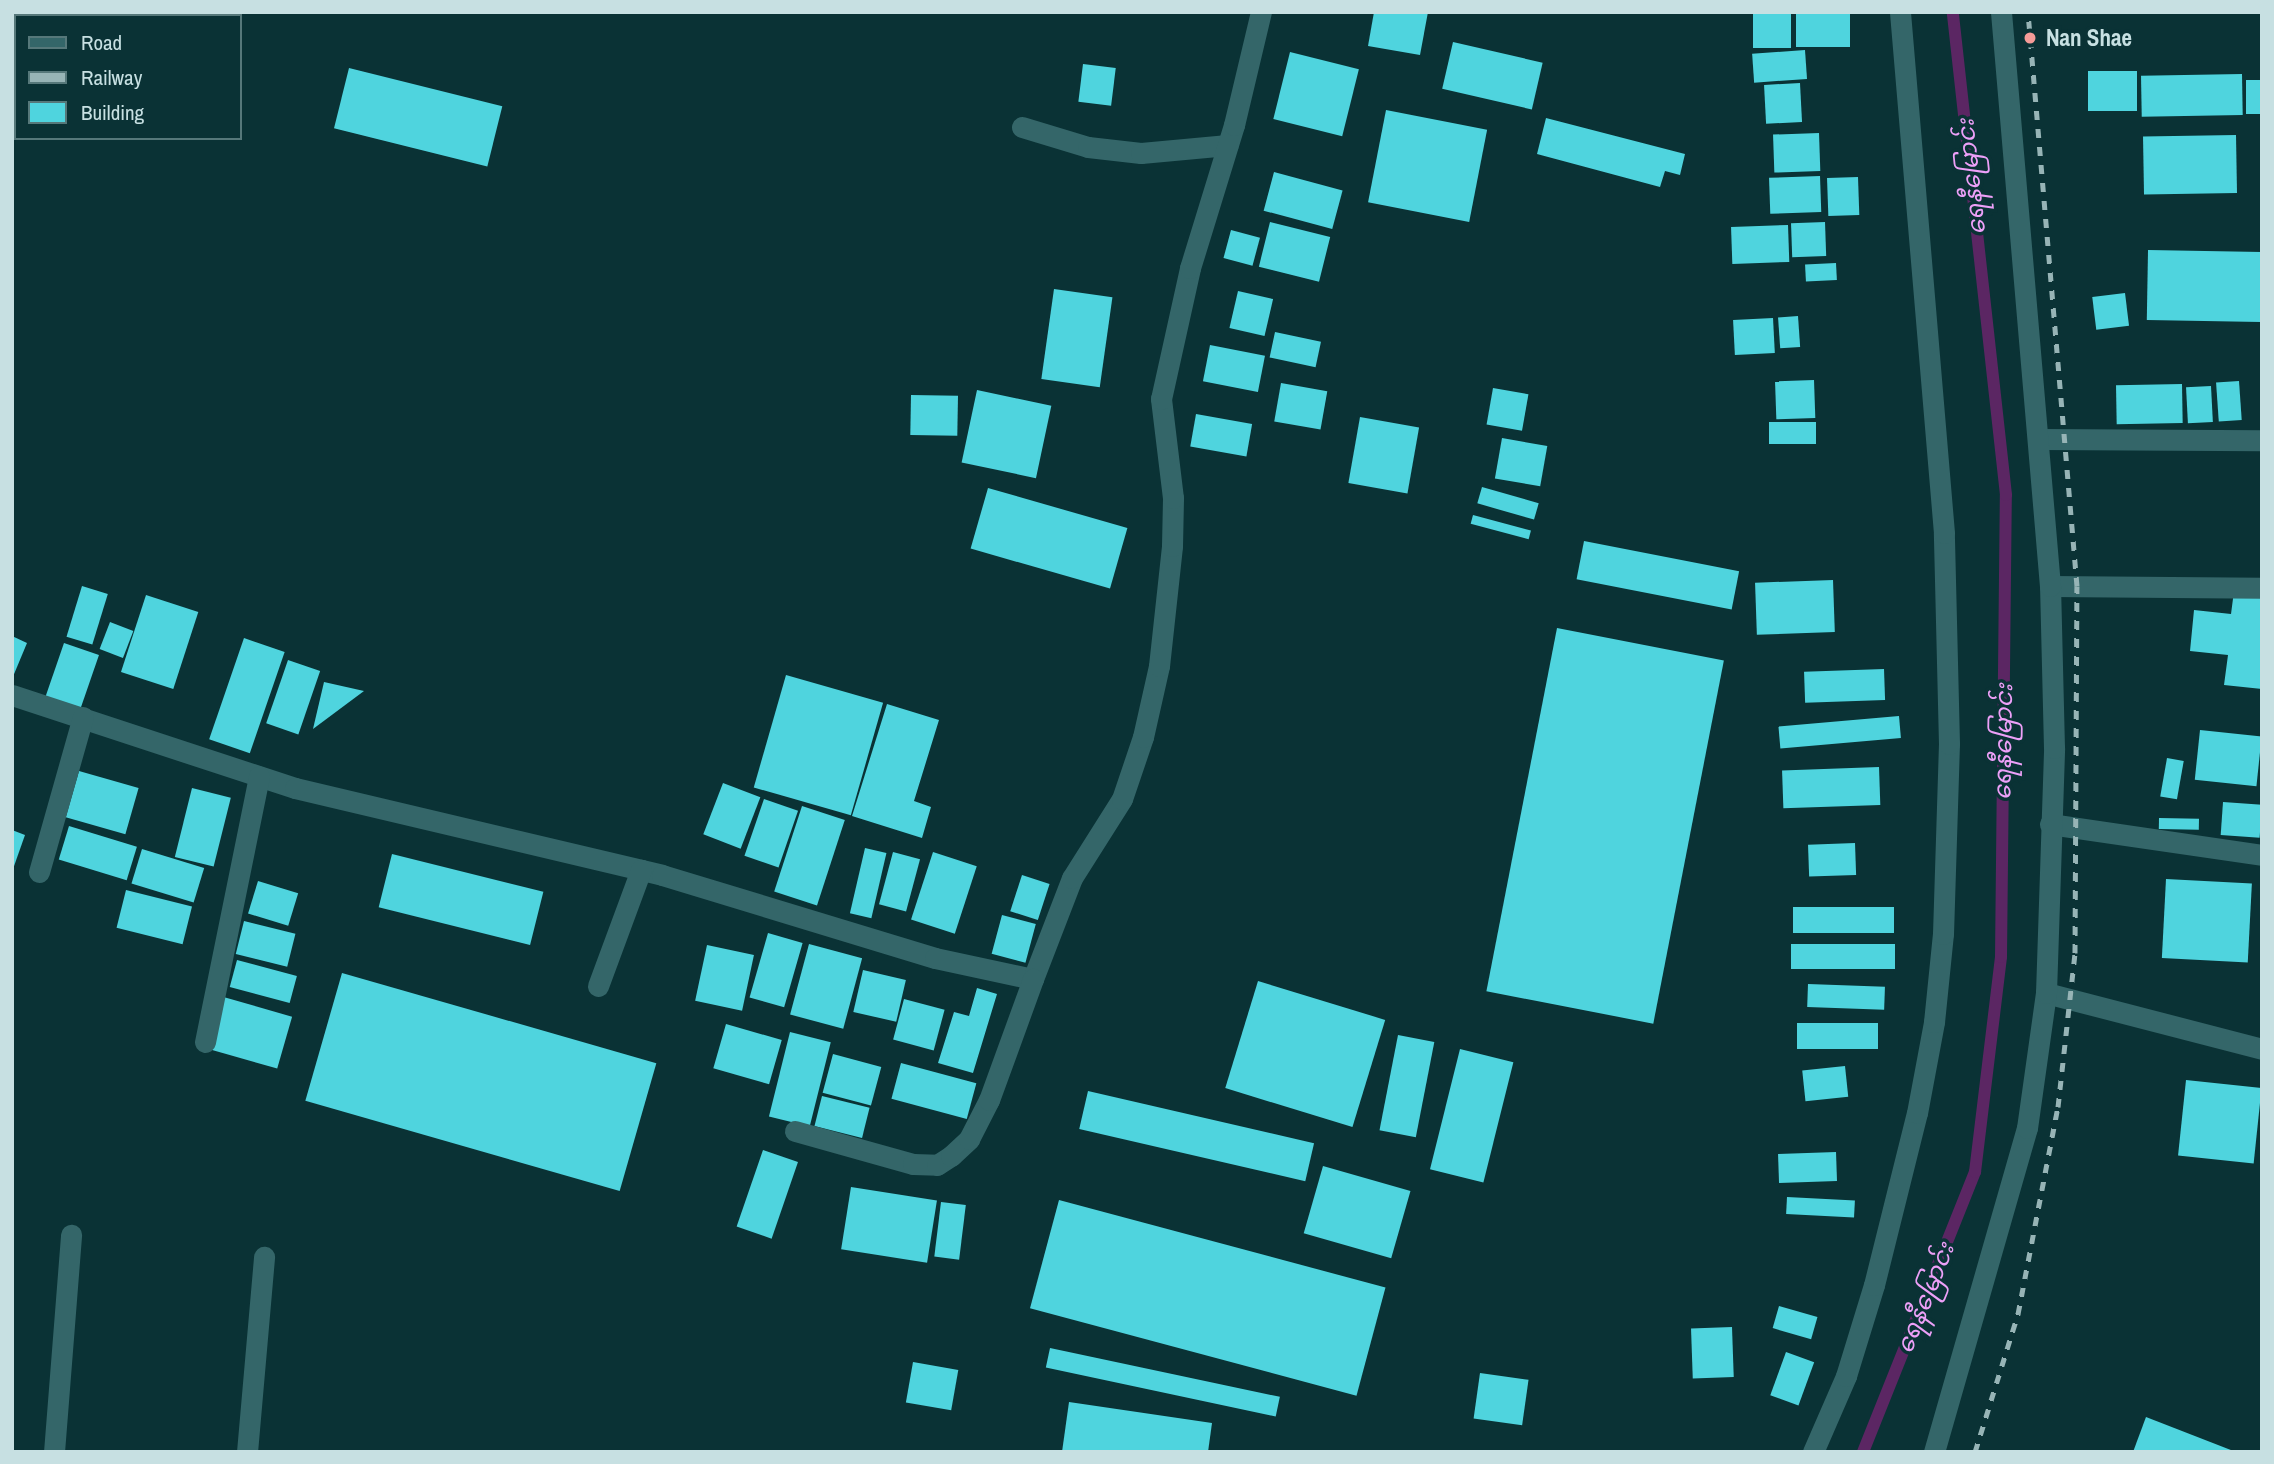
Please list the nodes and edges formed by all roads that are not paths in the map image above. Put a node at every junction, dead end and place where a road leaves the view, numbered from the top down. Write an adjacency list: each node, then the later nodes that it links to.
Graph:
1 (1261, 12): 5 (street)
2 (1900, 12): 27 (street)
3 (2001, 12): 6 (street)
4 (1023, 127): 5 (street)
5 (1228, 145): 17 (street)
6 (2039, 439): 7 (street); 8 (street)
7 (2262, 440)
8 (2050, 586): 9 (street); 13 (street)
9 (2262, 588)
10 (12, 695): 11 (street)
11 (83, 717): 12 (street); 16 (street)
12 (259, 776): 15 (street); 20 (street)
13 (2050, 824): 14 (street); 19 (street)
14 (2262, 855)
15 (641, 870): 17 (street); 18 (street)
16 (39, 872)
17 (1033, 979): 22 (street)
18 (598, 986)
19 (2046, 993): 21 (street); 28 (street)
20 (205, 1041)
21 (2262, 1049)
22 (794, 1131)
23 (71, 1235): 25 (street)
24 (264, 1257): 26 (street)
25 (54, 1452)
26 (247, 1452)
27 (1813, 1452)
28 (1934, 1452)

